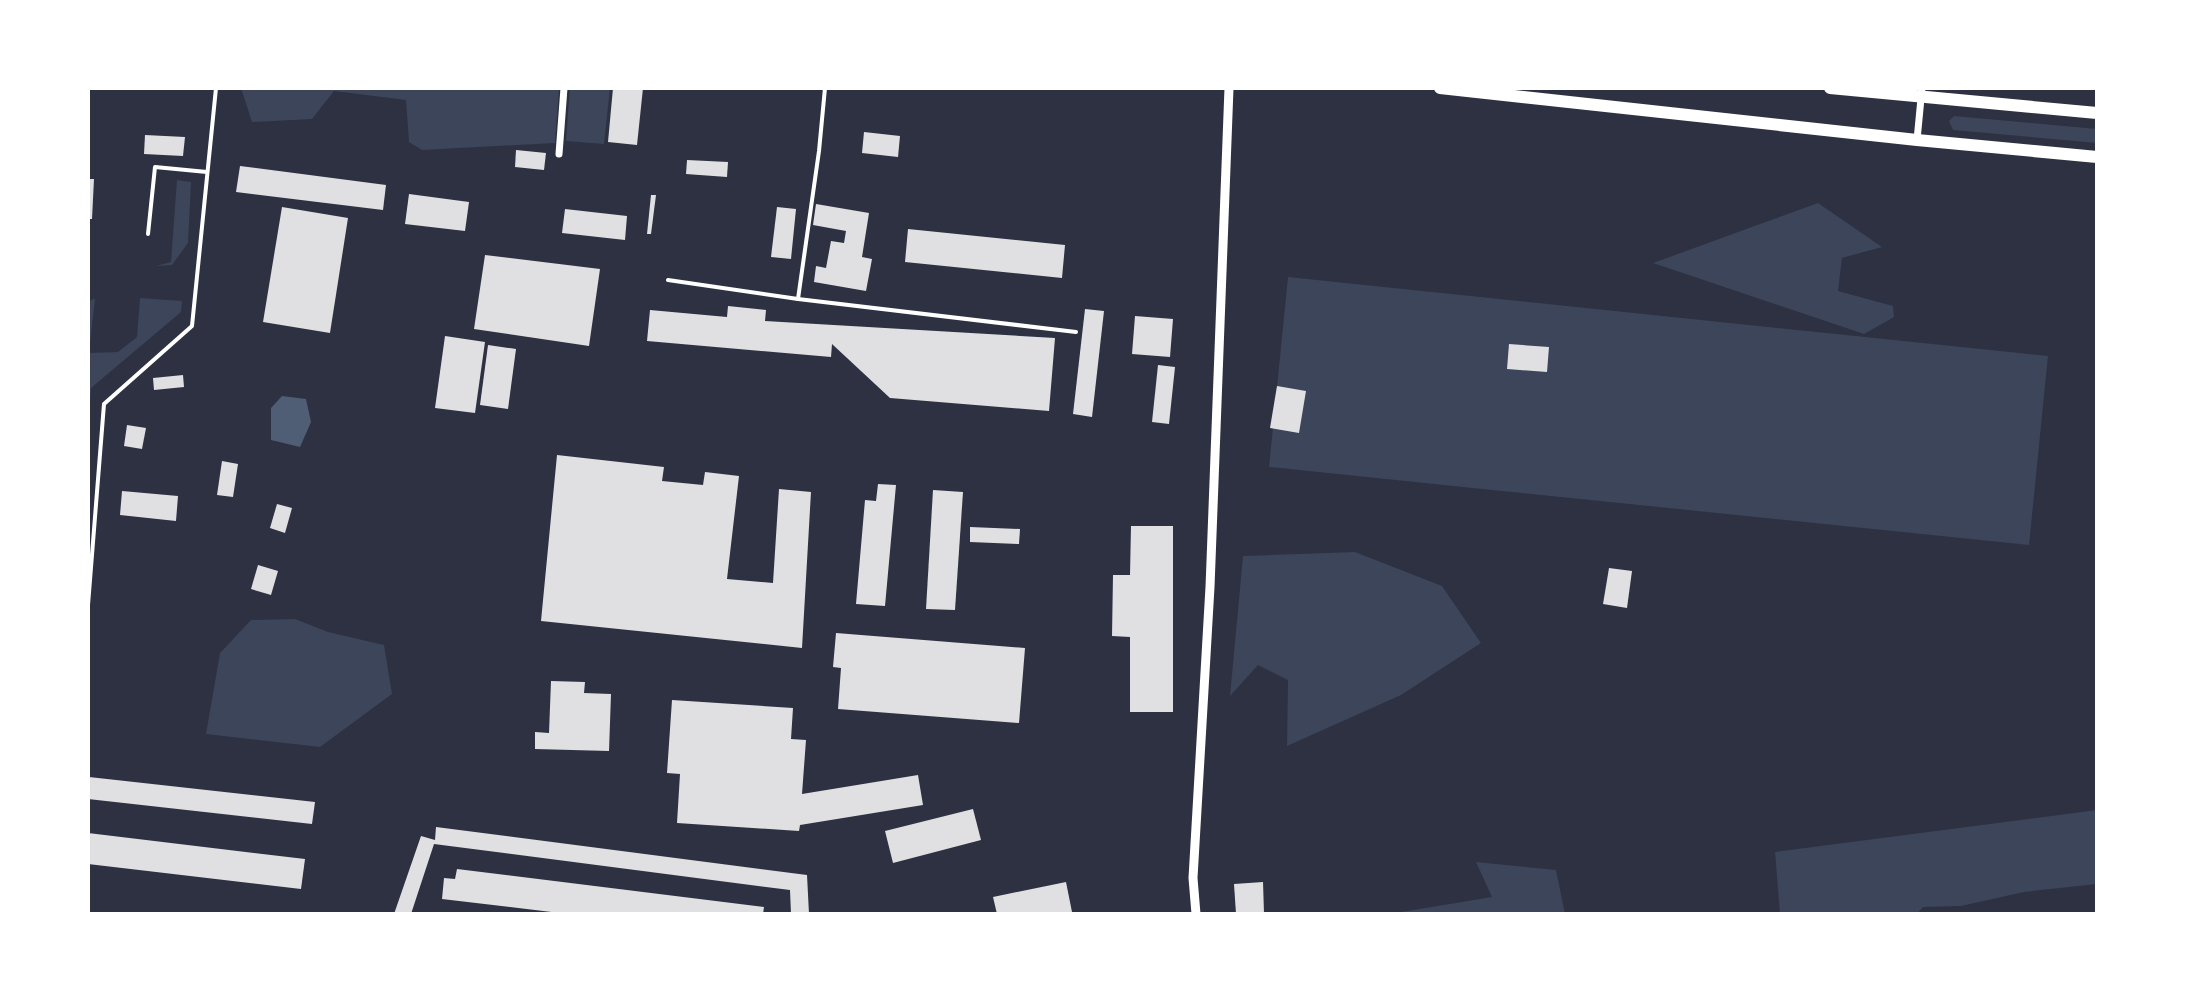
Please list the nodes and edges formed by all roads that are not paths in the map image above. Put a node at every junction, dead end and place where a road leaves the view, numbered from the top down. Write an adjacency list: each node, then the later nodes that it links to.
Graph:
1 (216, 88): 12 (lane)
2 (564, 88): 10 (street)
3 (825, 88): 15 (lane)
4 (1229, 88): 18 (street)
5 (1440, 88): 9 (highway)
6 (1830, 88): 7 (highway)
7 (1921, 92): 8 (highway); 9 (street)
8 (2097, 113)
9 (1917, 140): 11 (highway)
10 (559, 154)
11 (2097, 157)
12 (207, 172): 13 (lane); 17 (lane)
13 (148, 234)
14 (668, 280): 15 (lane)
15 (798, 299): 16 (lane)
16 (1076, 332)
17 (88, 605)
18 (1196, 914)

